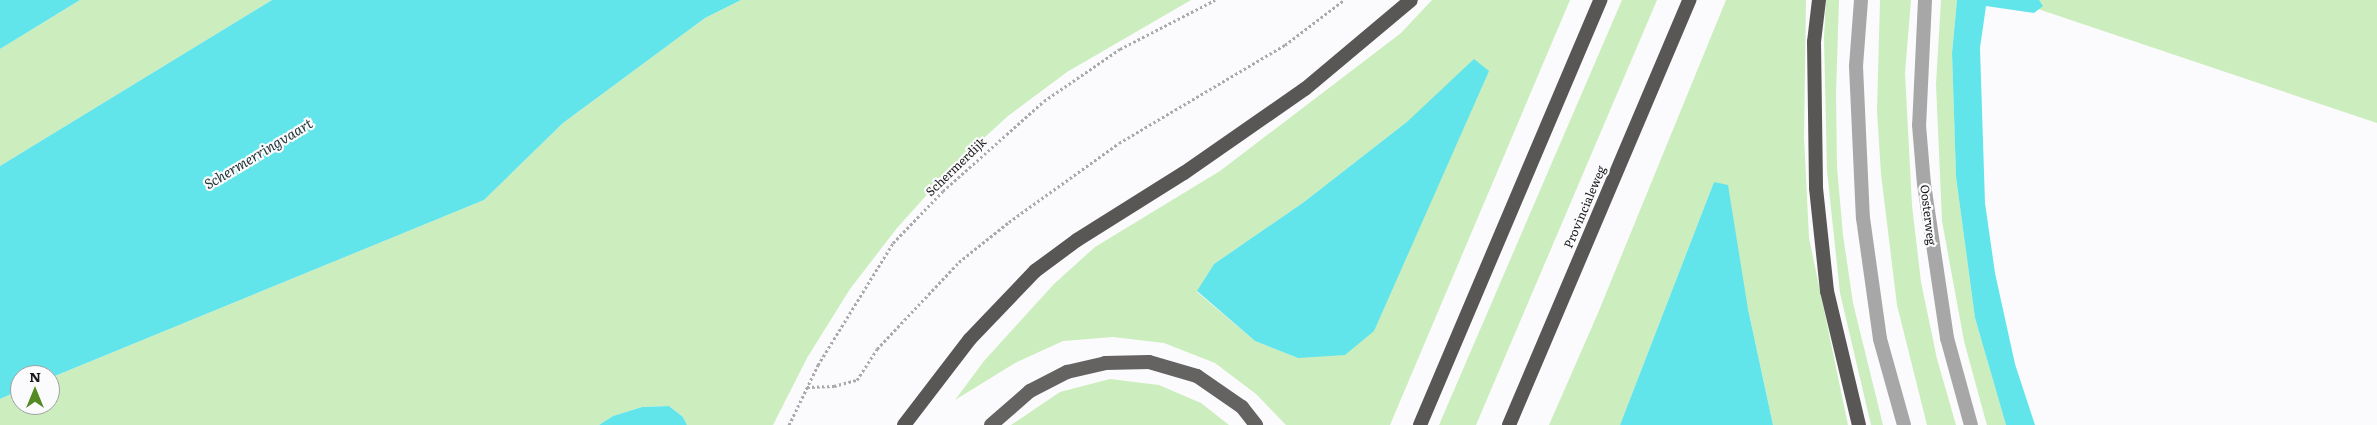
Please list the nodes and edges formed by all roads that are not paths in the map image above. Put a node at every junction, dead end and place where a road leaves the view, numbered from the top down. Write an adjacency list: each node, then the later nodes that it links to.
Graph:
1 (1411, 0): 7 (highway)
2 (1600, 0): 10 (highway)
3 (1689, 0): 11 (highway, Provincialeweg)
4 (1819, 0): 12 (highway)
5 (1861, 0): 13 (street)
6 (1925, 0): 14 (street, Oosterweg)
7 (904, 425)
8 (991, 425): 9 (main road)
9 (1256, 425)
10 (1420, 425)
11 (1508, 425)
12 (1859, 425)
13 (1904, 425)
14 (1971, 425)

